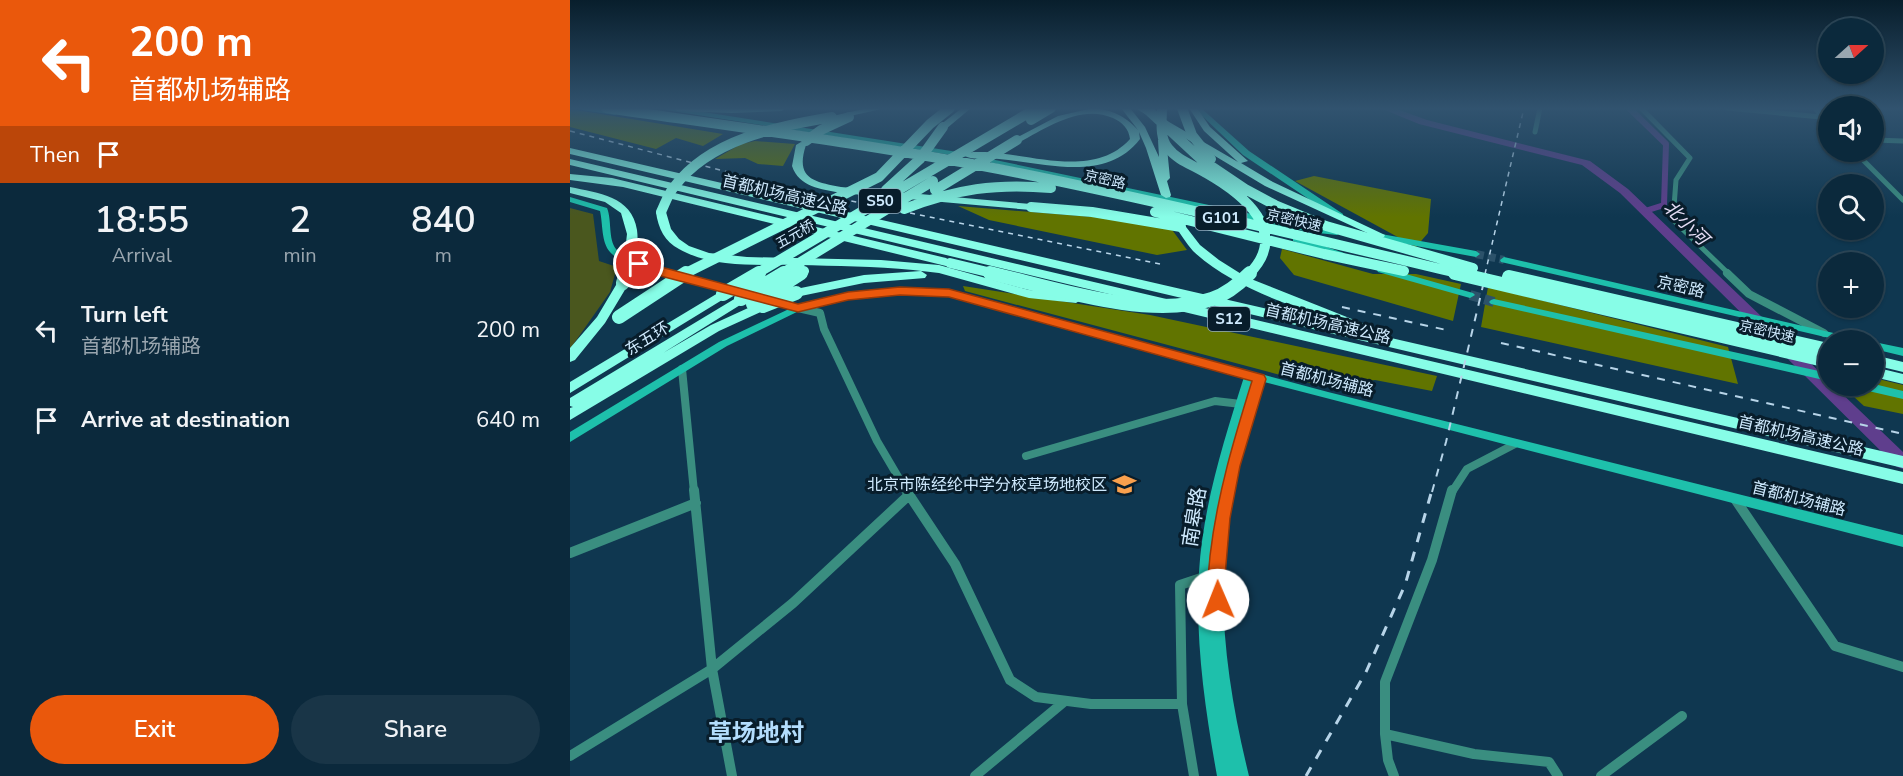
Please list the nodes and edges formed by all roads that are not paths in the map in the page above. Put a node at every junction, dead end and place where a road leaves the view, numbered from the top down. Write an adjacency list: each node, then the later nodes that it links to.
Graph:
1 (732, 144): 50 (highway, bridge)
2 (802, 144): 45 (highway, bridge)
3 (829, 144): 51 (main road, 京密路 / G101)
4 (850, 144): 54 (highway, 京密快速 / G101, bridge)
5 (890, 144): 48 (highway, 京密快速 / G101, bridge)
6 (899, 144): 23 (main road, 京密路 / G101)
7 (913, 144): 63 (highway, bridge)
8 (931, 144): 44 (highway, bridge)
9 (976, 144): 44 (highway, 五元桥 / S50, bridge)
10 (995, 144): 53 (highway, 五元桥 / S50, bridge)
11 (1010, 144): 26 (highway, bridge)
12 (1131, 144): 25 (highway, bridge)
13 (1148, 144): 37 (highway)
14 (1163, 144): 37 (highway)
15 (1166, 144): 33 (highway, bridge)
16 (1183, 144): 35 (highway, bridge)
17 (1199, 144): 35 (highway, bridge)
18 (1201, 144): 34 (highway)
19 (1224, 144): 34 (highway)
20 (1236, 144): 42 (main road)
21 (1676, 144): 57 (street)
22 (570, 151): 59 (highway, 首都机场高速公路 / S12)
23 (968, 155): 24 (highway, bridge); 43 (main road, 京密路 / G101)
24 (991, 156)
25 (991, 156)
26 (991, 156)
27 (991, 156): 41 (highway, bridge)
28 (570, 162): 56 (highway, 首都机场高速公路 / S12)
29 (1865, 162): 40 (street)
30 (570, 169): 33 (highway)
31 (570, 177): 33 (highway)
32 (570, 184): 39 (highway)
33 (624, 184)
34 (1269, 184): 42 (highway)
35 (1242, 186): 48 (highway, bridge)
36 (570, 190): 39 (highway)
37 (1167, 195): 59 (highway, bridge)
38 (570, 199): 55 (main road, 首都机场辅路)
39 (610, 199): 63 (highway, bridge)
40 (1903, 200)
41 (904, 209): 45 (highway, bridge); 53 (highway, bridge)
42 (1346, 219): 43 (highway)
43 (1380, 235): 46 (main road, 京密路 / G101)
44 (820, 237): 49 (highway, 五元桥 / S50, bridge)
45 (1324, 254): 54 (highway, bridge)
46 (1476, 254)
47 (1504, 260): 58 (main road, 京密路)
48 (1473, 268): 60 (highway, 京密快速 / G101, bridge)
49 (723, 294): 72 (highway, 东五环 / S50)
50 (1029, 294): 53 (highway, bridge); 56 (highway)
51 (1470, 295)
52 (1494, 302): 69 (main road)
53 (752, 303): 76 (highway, 东五环 / S50); 77 (highway)
54 (1595, 307): 64 (highway, 京密快速 / G101, bridge)
55 (798, 308): 67 (main road); 70 (main road, 首都机场辅路); 83 (street)
56 (1231, 319): 82 (highway, 首都机场高速公路 / S12)
57 (1819, 330)
58 (1818, 332)
59 (1405, 346): 81 (highway, 首都机场高速公路 / S12)
60 (1818, 348)
61 (1884, 348): 62 (main road)
62 (1903, 352)
63 (570, 357)
64 (1818, 359)
65 (1884, 362): 66 (highway)
66 (1903, 367)
67 (682, 369): 78 (main road); 85 (street)
68 (1884, 374): 71 (highway)
69 (1818, 375)
70 (1254, 377): 75 (main road, 南皋路); 79 (main road, 首都机场辅路); 88 (main road, 南皋路)
71 (1903, 379)
72 (570, 388)
73 (1884, 391): 74 (main road)
74 (1903, 395)
75 (1241, 404): 80 (street); 89 (main road, 南皋路)
76 (570, 405)
77 (570, 415)
78 (570, 438)
79 (1515, 444): 84 (main road, 首都机场辅路); 95 (street)
80 (1026, 456)
81 (1903, 462)
82 (1896, 476)
83 (909, 495): 91 (street); 92 (street)
84 (1735, 499): 86 (main road, 首都机场辅路); 90 (street)
85 (696, 503): 87 (street); 91 (street)
86 (1903, 541)
87 (570, 553)
88 (1217, 567): 89 (street); 101 (main road, 南皋路)
89 (1205, 578): 93 (street); 100 (main road, 南皋路)
90 (1903, 667)
91 (712, 669): 96 (street); 97 (street)
92 (1065, 700): 93 (street); 98 (street)
93 (1182, 704): 99 (street)
94 (1682, 716): 104 (street)
95 (1385, 734): 102 (street); 103 (street)
96 (570, 756)
97 (732, 776)
98 (975, 776)
99 (1194, 776)
100 (1225, 776)
101 (1240, 776)
102 (1394, 776)
103 (1558, 776)
104 (1601, 776)

